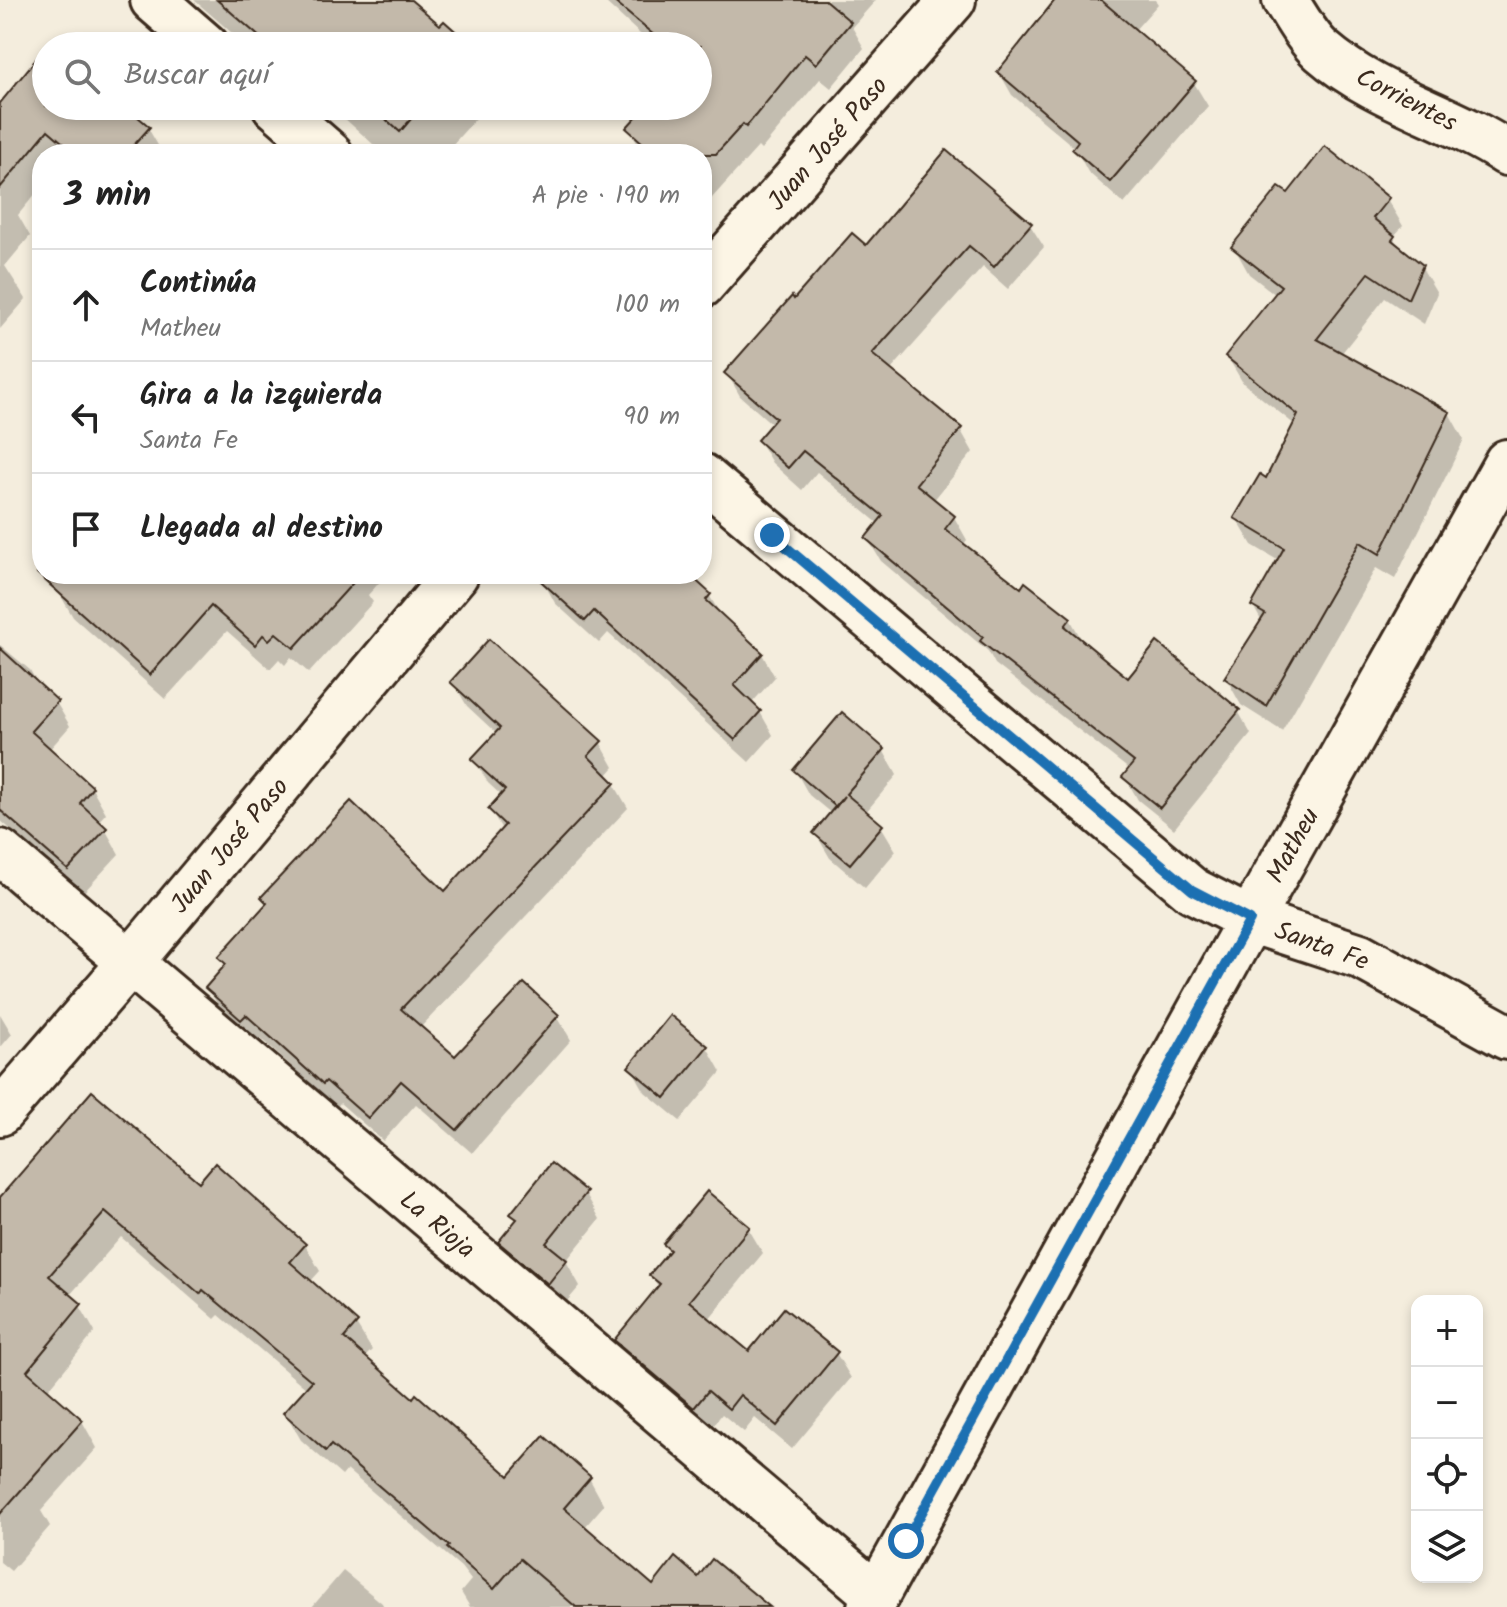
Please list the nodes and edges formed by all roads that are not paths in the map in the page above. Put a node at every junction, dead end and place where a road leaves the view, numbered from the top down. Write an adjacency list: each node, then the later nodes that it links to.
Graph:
1 (153, 0): 4 (street)
2 (953, 0): 8 (street, Juan José Paso)
3 (1285, 0): 7 (street, Corrientes)
4 (190, 32)
5 (291, 120): 6 (street)
6 (319, 144)
7 (1507, 153)
8 (712, 274)
9 (1507, 462): 13 (street, Matheu)
10 (712, 484): 13 (street, Santa Fe)
11 (448, 584): 14 (street, Juan José Paso)
12 (0, 852): 14 (street, La Rioja)
13 (1250, 920): 15 (street, Santa Fe); 17 (street, Matheu)
14 (129, 964): 16 (street, Juan José Paso); 17 (street, La Rioja)
15 (1507, 1037)
16 (0, 1113)
17 (873, 1601)

